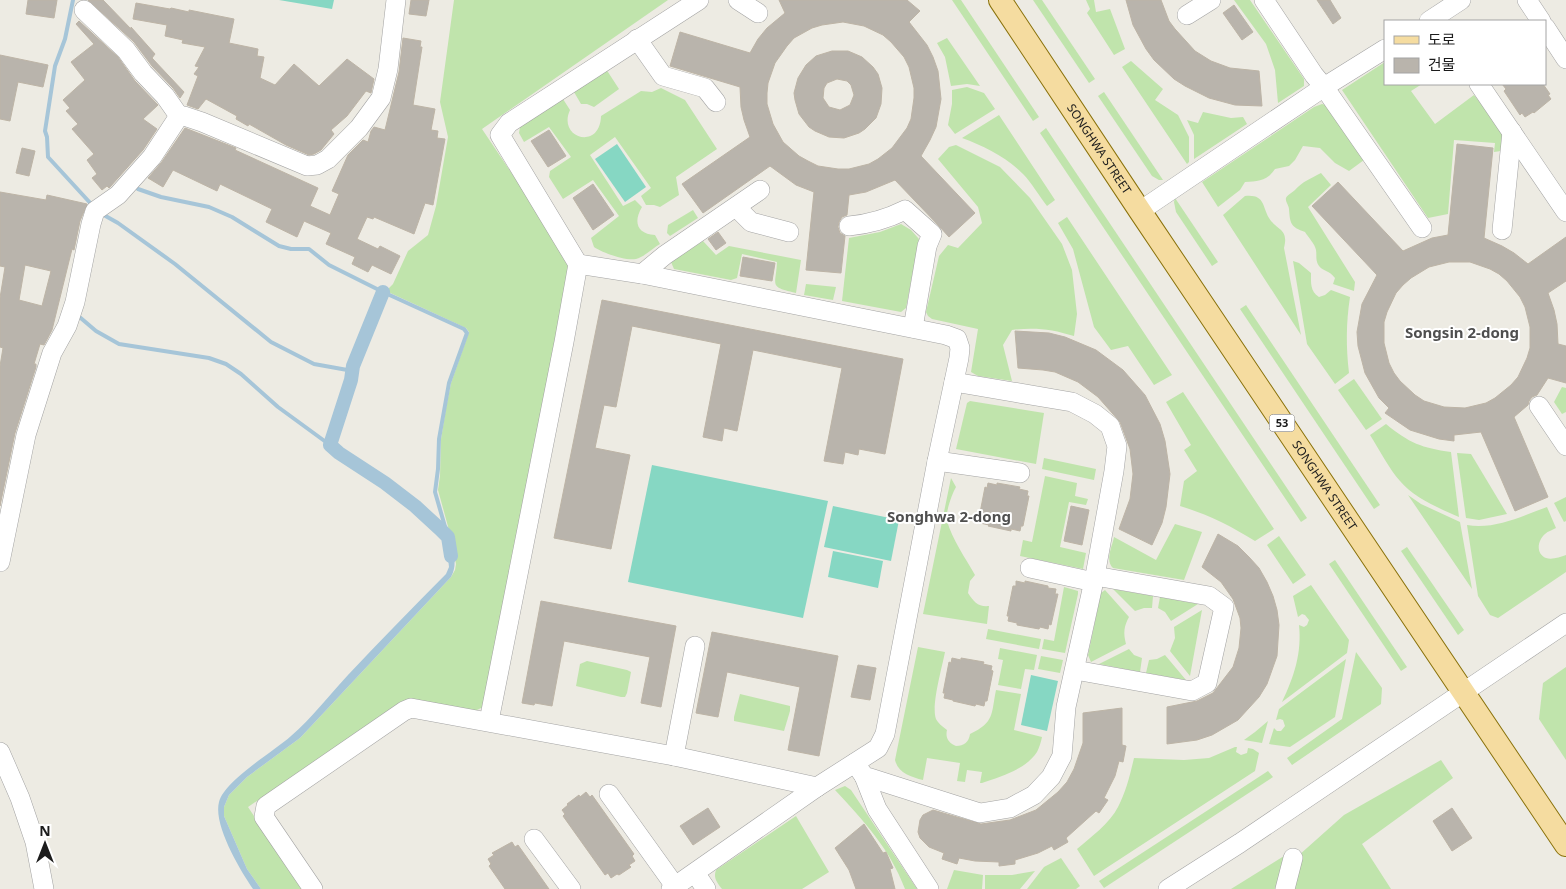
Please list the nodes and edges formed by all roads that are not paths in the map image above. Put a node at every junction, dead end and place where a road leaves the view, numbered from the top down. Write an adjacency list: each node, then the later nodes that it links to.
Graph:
1 (396, 0): 21 (street)
2 (699, 0): 15 (street)
3 (738, 0): 10 (street)
4 (1000, 0): 25 (main road, SONGHWA STREET / 53)
5 (1211, 0): 11 (street)
6 (1264, 0): 19 (street)
7 (1461, 0): 12 (street)
8 (1526, 0): 13 (street)
9 (84, 10): 21 (street)
10 (758, 13)
11 (1187, 15)
12 (1433, 20)
13 (1540, 20)
14 (1546, 28): 17 (street)
15 (637, 39): 20 (street); 31 (street)
16 (1384, 50): 19 (street)
17 (1566, 58)
18 (1480, 85): 22 (street)
19 (1324, 87): 25 (street); 28 (street)
20 (716, 102)
21 (179, 116): 39 (street)
22 (1512, 132): 26 (street); 29 (street)
23 (760, 190): 24 (street)
24 (736, 207): 30 (street); 32 (street)
25 (1140, 211): 45 (main road, SONGHWA STREET / 53)
26 (1566, 212)
27 (850, 226): 33 (street)
28 (1422, 228)
29 (1502, 230)
30 (789, 232)
31 (578, 264): 32 (street); 46 (street)
32 (642, 274): 33 (street)
33 (913, 328): 34 (street)
34 (954, 382): 37 (street); 41 (street)
35 (1539, 406): 36 (street)
36 (1566, 446)
37 (937, 461): 38 (street); 49 (street)
38 (1020, 473)
39 (0, 562)
40 (1030, 568): 41 (street)
41 (1094, 579): 44 (street); 44 (street)
42 (1566, 623): 45 (street)
43 (695, 646): 48 (street)
44 (1075, 670): 49 (street)
45 (1463, 692): 53 (main road, SONGHWA STREET / 53); 62 (street)
46 (489, 722): 48 (street); 58 (street)
47 (0, 752): 57 (street)
48 (674, 756): 50 (street)
49 (860, 769): 50 (street); 61 (street)
50 (817, 786): 55 (street)
51 (609, 794): 56 (street)
52 (534, 839): 59 (street)
53 (1566, 845)
54 (1293, 858): 63 (street)
55 (695, 873): 56 (street); 60 (street)
56 (673, 888)
57 (44, 889)
58 (313, 889)
59 (571, 889)
60 (706, 889)
61 (929, 889)
62 (1168, 889)
63 (1285, 889)

